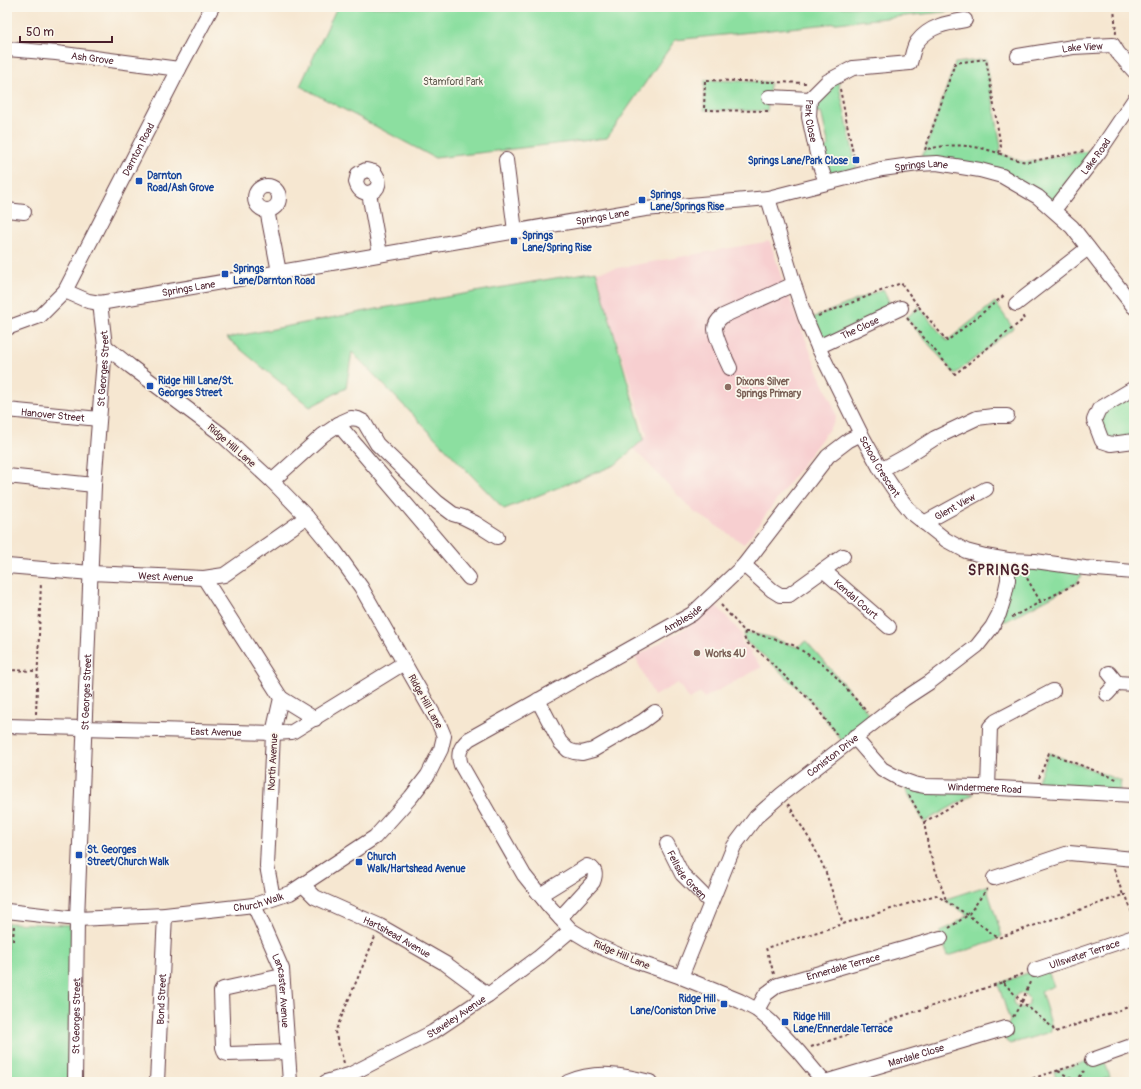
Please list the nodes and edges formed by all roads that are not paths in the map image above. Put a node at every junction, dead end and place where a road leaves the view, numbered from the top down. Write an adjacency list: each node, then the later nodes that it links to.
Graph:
1 (212, 7): 5 (street, Darnton Road)
2 (965, 20): 8 (street)
3 (7, 49): 5 (street, Ash Grove)
4 (1018, 56): 6 (street, Lake View)
5 (179, 69): 23 (street, Darnton Road)
6 (1134, 70)
7 (769, 97): 8 (street, Park Close)
8 (810, 100): 11 (street, Park Close)
9 (1134, 100): 16 (street, Lake Road)
10 (506, 160): 18 (street)
11 (826, 182): 13 (street, Springs Lane); 16 (street, Springs Lane)
12 (369, 193): 20 (street)
13 (768, 198): 18 (street, Springs Lane); 22 (street, School Crescent)
14 (7, 210): 17 (street)
15 (267, 210): 21 (street)
16 (1054, 210): 19 (street, Springs Lane)
17 (24, 212)
18 (515, 231): 20 (street, Springs Lane)
19 (1088, 248): 25 (street); 26 (street, Springs Lane)
20 (380, 254): 21 (street, Springs Lane)
21 (279, 272): 24 (street, Springs Lane)
22 (794, 284): 30 (street, School Crescent); 31 (street)
23 (65, 291): 24 (street, Springs Lane); 28 (street)
24 (100, 303): 29 (street, St Georges Street)
25 (1016, 304)
26 (1134, 307)
27 (904, 313): 30 (street, The Close)
28 (7, 328)
29 (105, 346): 35 (street, St Georges Street); 41 (street, Ridge Hill Lane)
30 (818, 347): 37 (street, School Crescent)
31 (730, 368)
32 (1134, 388): 38 (street)
33 (7, 410): 35 (street, Hanover Street)
34 (1007, 416): 39 (street)
35 (99, 419): 42 (street, St Georges Street)
36 (338, 424): 41 (street); 46 (street); 55 (street)
37 (861, 434): 39 (street, School Crescent); 49 (street, Ambleside)
38 (1134, 441)
39 (881, 470): 45 (street, School Crescent)
40 (7, 476): 42 (street)
41 (272, 481): 44 (street, Ridge Hill Lane)
42 (94, 485): 53 (street, St Georges Street)
43 (986, 489): 45 (street, Glent View)
44 (307, 517): 54 (street, West Avenue); 57 (street, Ridge Hill Lane)
45 (924, 523): 48 (street, School Crescent)
46 (497, 537)
47 (843, 556): 51 (street, Kendal Court)
48 (1014, 560): 52 (street, School Crescent); 68 (street, Coniston Drive)
49 (744, 564): 51 (street, Kendal Court); 62 (street, Ambleside)
50 (7, 566): 53 (street, West Avenue)
51 (823, 570): 56 (street, Kendal Court)
52 (1134, 572)
53 (91, 573): 54 (street, West Avenue); 66 (street, St Georges Street)
54 (204, 578): 61 (street)
55 (469, 578)
56 (889, 627)
57 (404, 662): 64 (street, East Avenue); 69 (street, Ridge Hill Lane)
58 (1111, 683): 59 (street)
59 (1134, 684)
60 (1053, 691): 71 (street)
61 (281, 698): 64 (street); 67 (street, North Avenue)
62 (538, 700): 63 (street); 70 (street, Ambleside)
63 (655, 712)
64 (314, 719): 67 (street, East Avenue)
65 (7, 726): 66 (street, East Avenue)
66 (85, 729): 67 (street, East Avenue); 84 (street, St Georges Street)
67 (273, 733): 78 (street, North Avenue)
68 (850, 741): 71 (street, Windermere Road); 79 (street, Coniston Drive)
69 (443, 742): 70 (street, Ridge Hill Lane); 76 (street, Church Walk)
70 (460, 749): 77 (street, Ridge Hill Lane)
71 (984, 788): 72 (street, Windermere Road)
72 (1134, 795)
73 (667, 844): 79 (street, Fellside Green)
74 (1134, 859): 75 (street)
75 (994, 878)
76 (303, 885): 78 (street, Church Walk); 91 (street, Hartshead Avenue)
77 (540, 895): 83 (street, Ridge Hill Lane); 83 (street)
78 (273, 898): 80 (street, Church Walk)
79 (711, 903): 90 (street, Coniston Drive)
80 (254, 905): 82 (street, Church Walk); 89 (street, Lancaster Avenue)
81 (11, 912): 84 (street, Church Walk)
82 (165, 915): 84 (street, Church Walk); 98 (street, Bond Street)
83 (560, 918): 85 (street, Ridge Hill Lane)
84 (77, 919): 97 (street, St Georges Street)
85 (571, 930): 90 (street, Ridge Hill Lane); 91 (street, Staveley Avenue)
86 (1134, 937): 88 (street, Ullswater Terrace)
87 (940, 938): 92 (street, Ennerdale Terrace)
88 (1035, 970)
89 (282, 976): 95 (street, Lancaster Avenue); 95 (street)
90 (681, 977): 92 (street, Ridge Hill Lane)
91 (488, 995): 100 (street, Staveley Avenue)
92 (756, 1010): 103 (street, Ridge Hill Lane)
93 (1006, 1028): 103 (street, Mardale Close)
94 (1134, 1046): 96 (street)
95 (288, 1052): 99 (street, Lancaster Avenue)
96 (1092, 1060)
97 (75, 1082)
98 (157, 1082)
99 (290, 1082)
100 (326, 1082)
101 (568, 1082): 102 (street)
102 (650, 1082)
103 (824, 1082)

